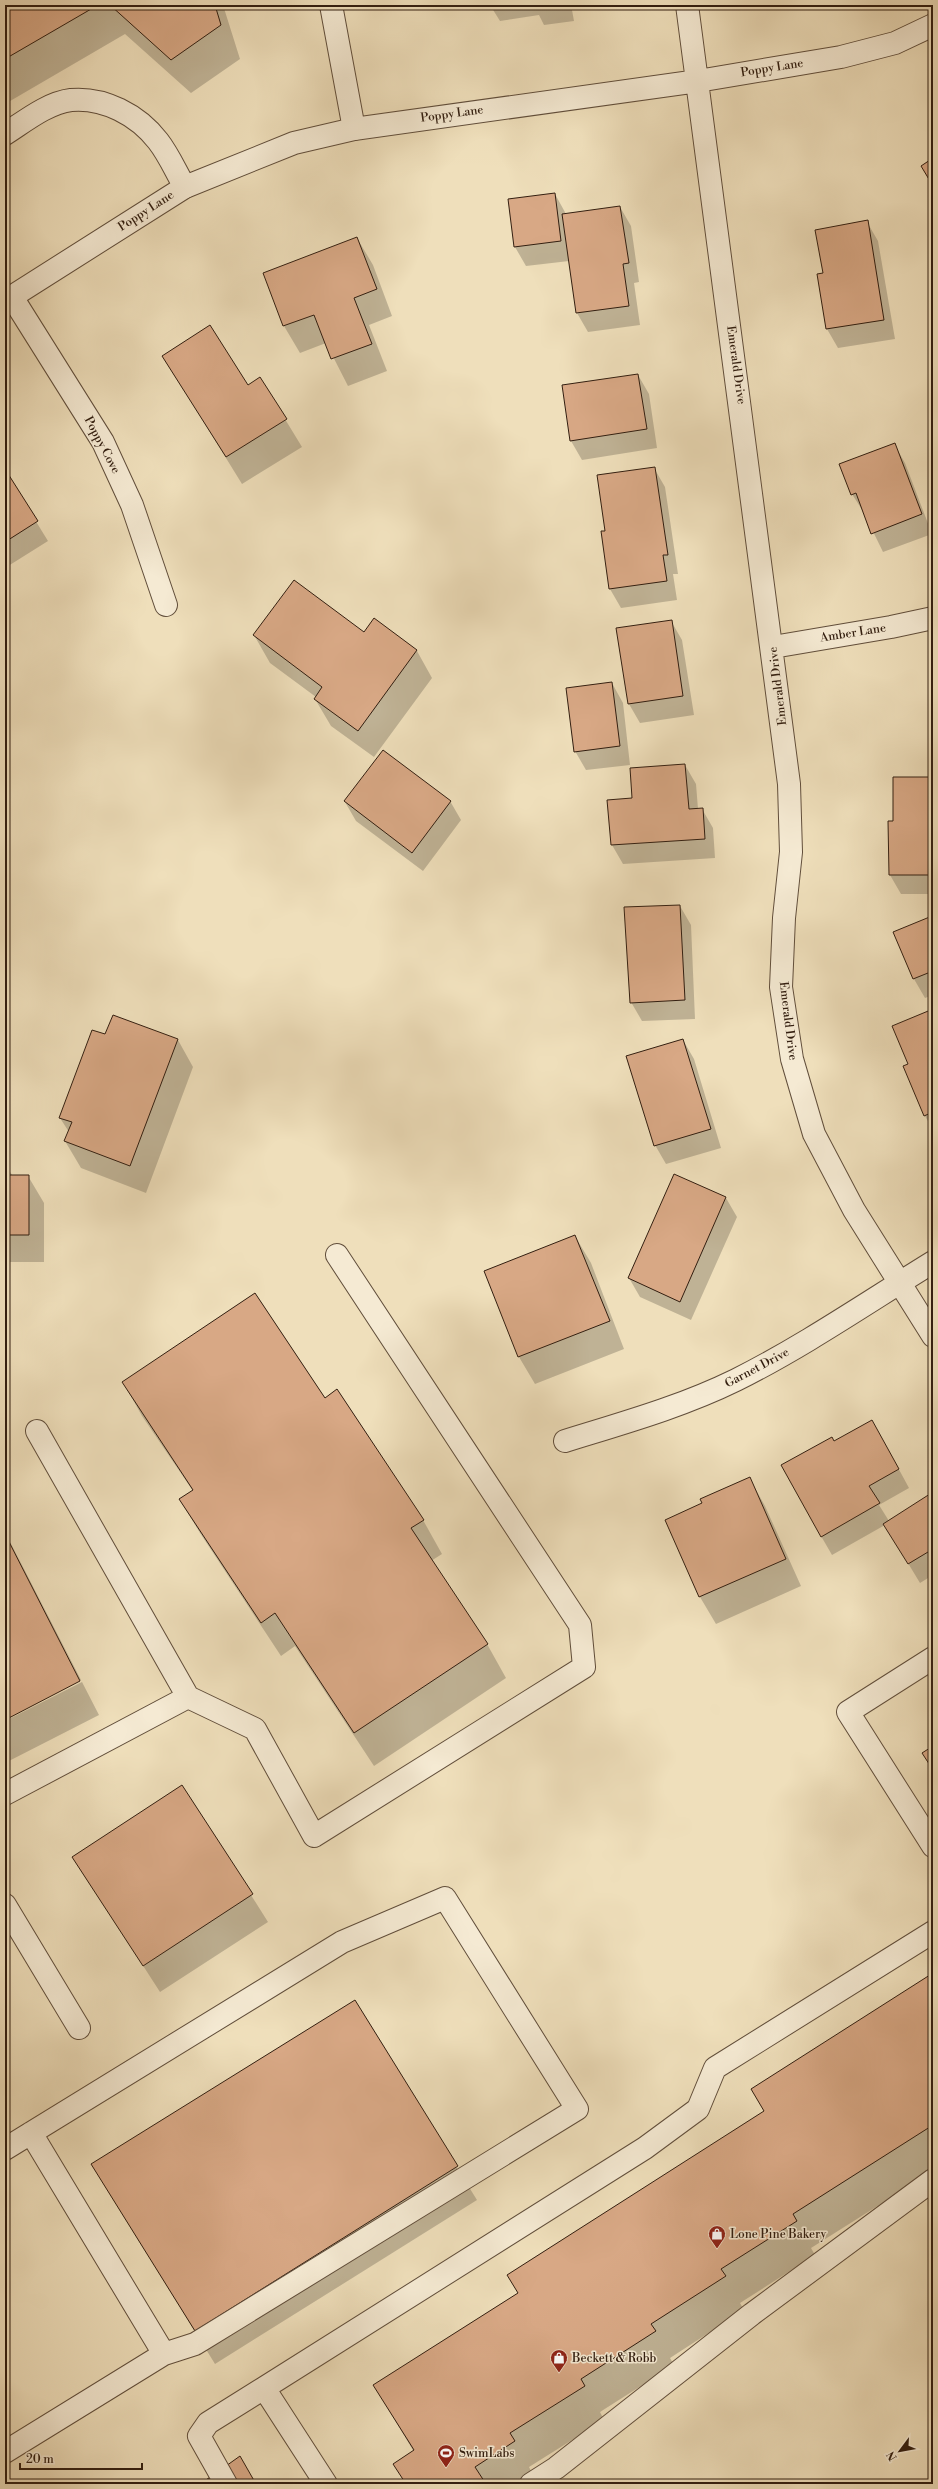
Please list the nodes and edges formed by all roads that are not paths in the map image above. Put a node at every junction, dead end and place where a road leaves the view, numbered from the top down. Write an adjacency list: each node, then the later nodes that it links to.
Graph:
1 (331, 5): 5 (street)
2 (687, 5): 4 (street, Emerald Drive)
3 (933, 26): 4 (street, Poppy Lane)
4 (698, 81): 5 (street, Poppy Lane); 11 (street, Emerald Drive)
5 (354, 129): 7 (street, Poppy Lane)
6 (5, 134): 7 (street)
7 (185, 186): 8 (street, Poppy Lane)
8 (7, 296): 9 (street, Poppy Cove)
9 (166, 605)
10 (933, 618): 11 (street, Amber Lane)
11 (773, 647): 14 (street, Emerald Drive)
12 (337, 1255): 19 (street)
13 (933, 1262): 14 (street, Garnet Drive)
14 (900, 1282): 15 (street, Emerald Drive); 17 (street, Garnet Drive)
15 (933, 1336)
16 (37, 1431): 19 (street)
17 (565, 1441)
18 (933, 1658): 21 (street)
19 (188, 1697): 20 (street)
20 (5, 1794)
21 (933, 1846)
22 (5, 1905): 24 (street)
23 (933, 1932): 29 (street)
24 (78, 2028)
25 (31, 2133): 26 (street); 28 (street); 28 (street)
26 (5, 2149)
27 (933, 2180): 33 (street)
28 (164, 2354): 30 (street)
29 (264, 2388): 31 (street); 32 (street)
30 (5, 2452)
31 (226, 2484)
32 (326, 2484)
33 (531, 2484)

